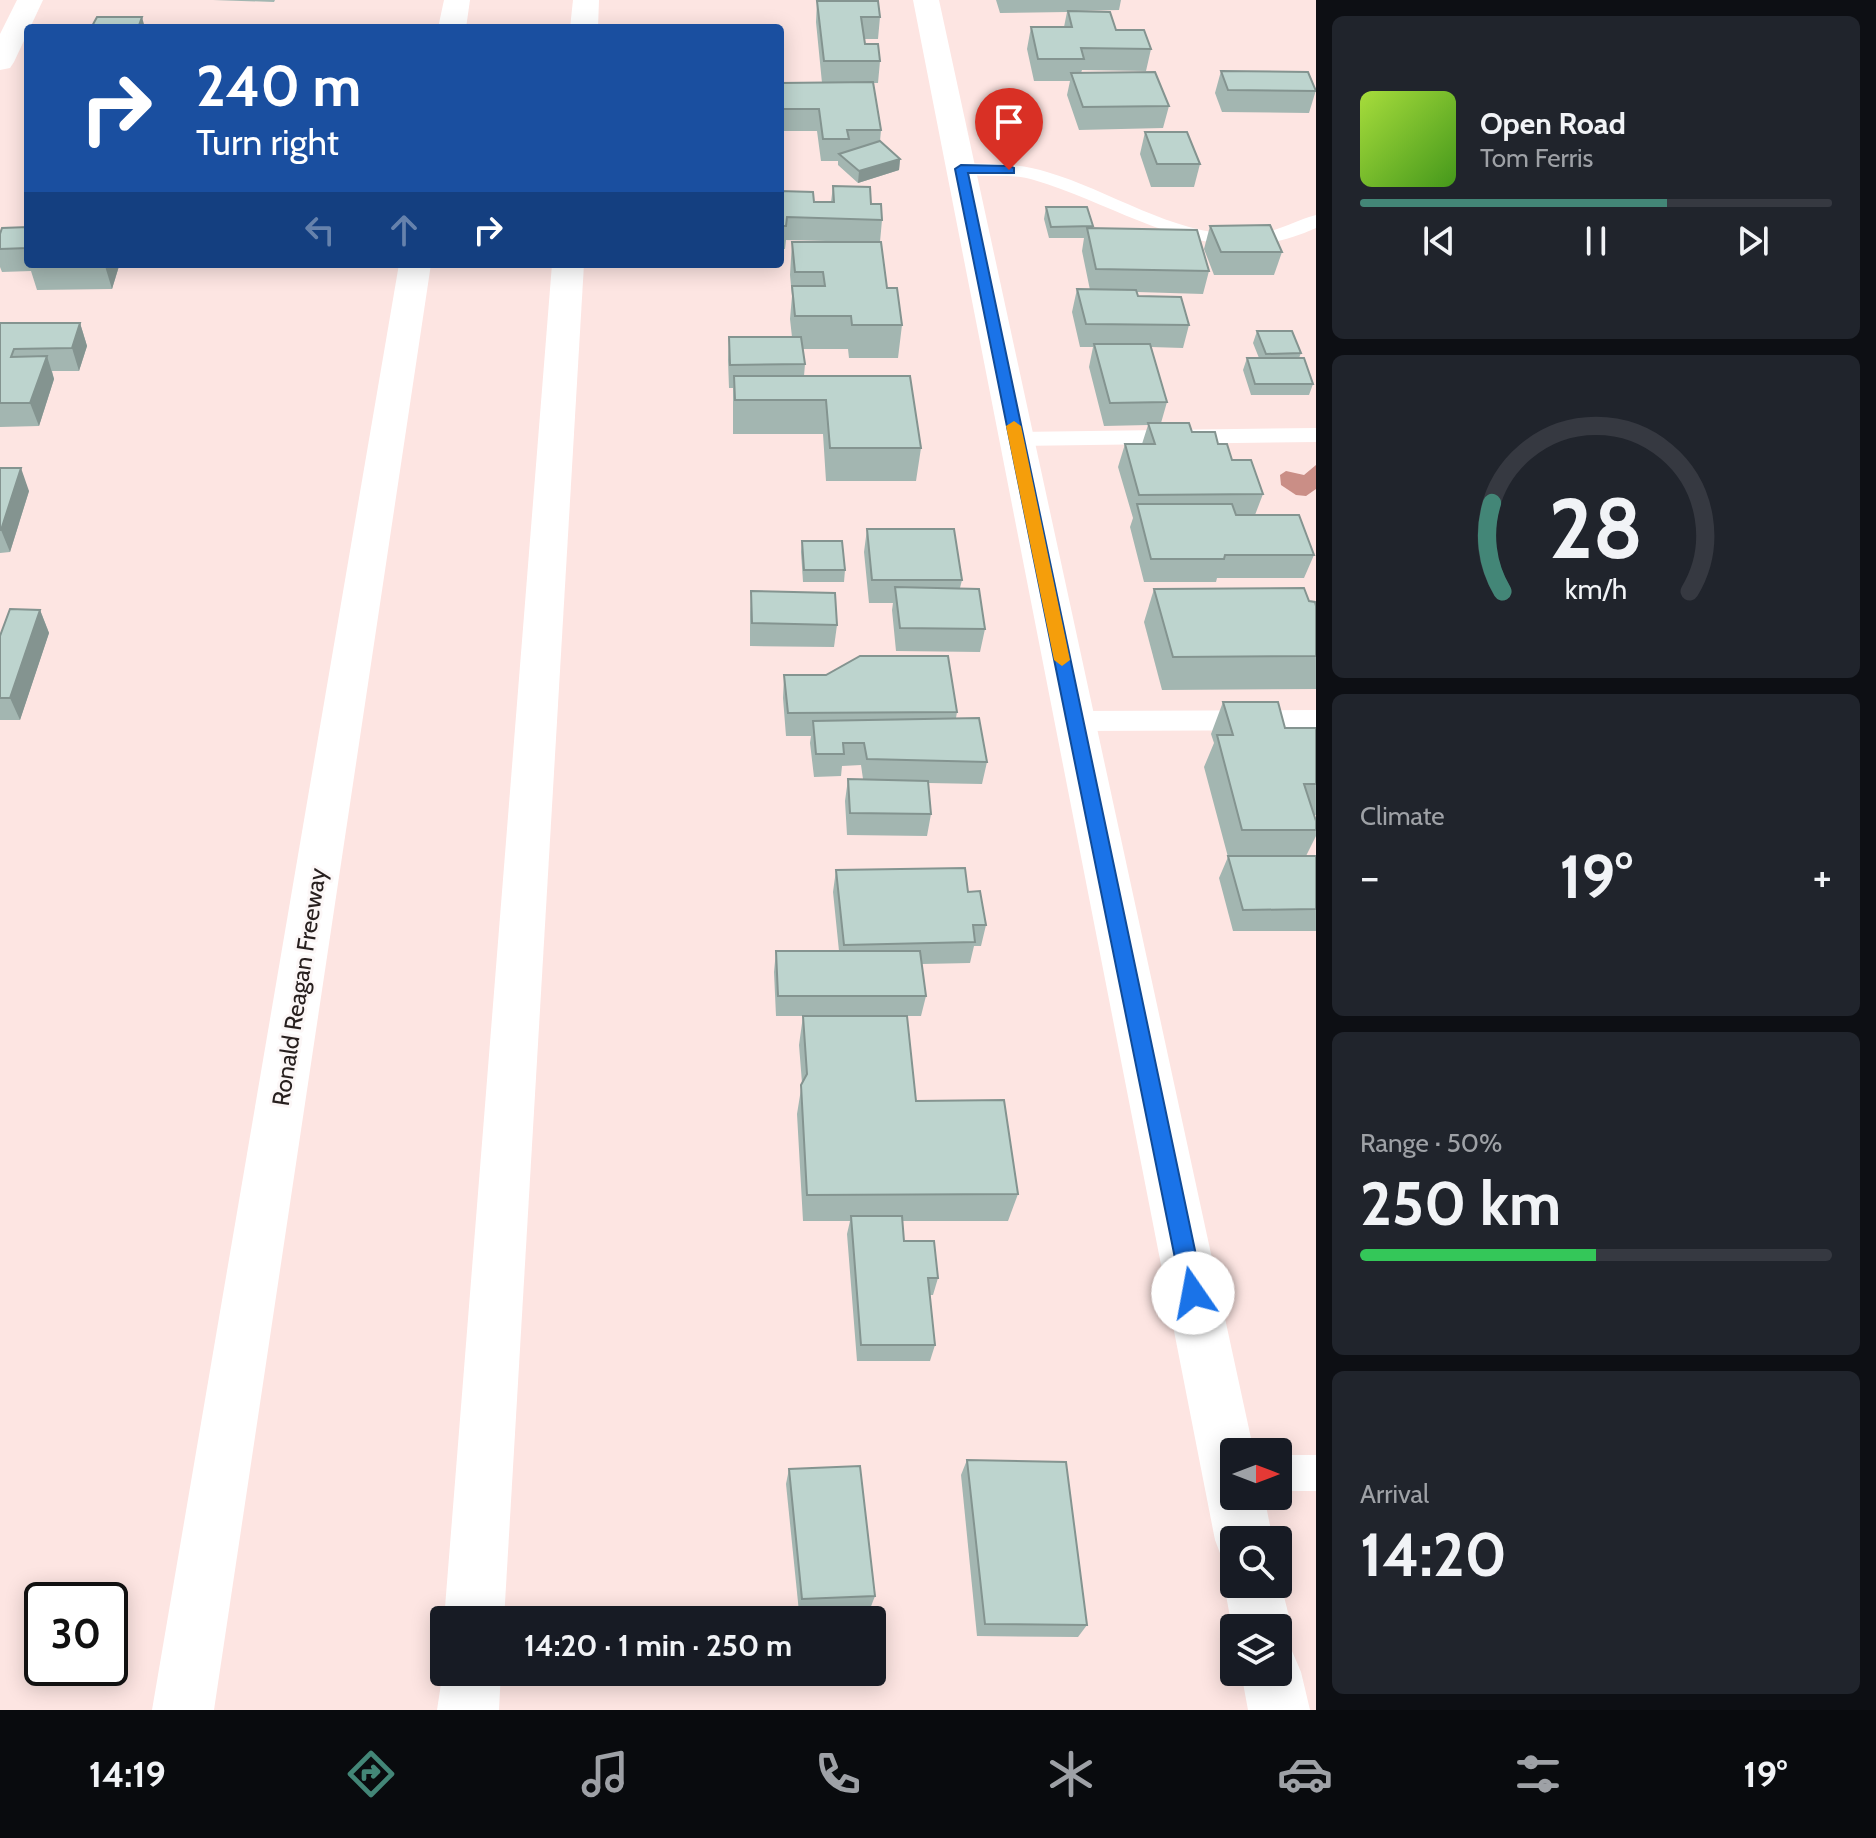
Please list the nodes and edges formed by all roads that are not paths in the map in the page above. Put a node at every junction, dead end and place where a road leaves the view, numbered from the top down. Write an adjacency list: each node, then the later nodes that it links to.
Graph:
1 (30, 0): 7 (main road)
2 (457, 0): 5 (main road)
3 (586, 0): 6 (main road)
4 (926, 0): 8 (main road)
5 (453, 24)
6 (584, 24)
7 (0, 62)
8 (961, 169): 9 (lane); 13 (main road)
9 (1316, 221)
10 (414, 268): 22 (main road, Ronald Reagan Freeway)
11 (568, 268): 19 (main road)
12 (1316, 435): 13 (lane)
13 (1017, 439): 15 (main road)
14 (1316, 720): 15 (lane)
15 (1075, 721): 16 (main road)
16 (1224, 1438)
17 (1292, 1473): 18 (lane)
18 (1316, 1473)
19 (475, 1606)
20 (470, 1686): 23 (main road)
21 (1274, 1686): 24 (main road)
22 (183, 1710)
23 (468, 1710)
24 (1279, 1710)

